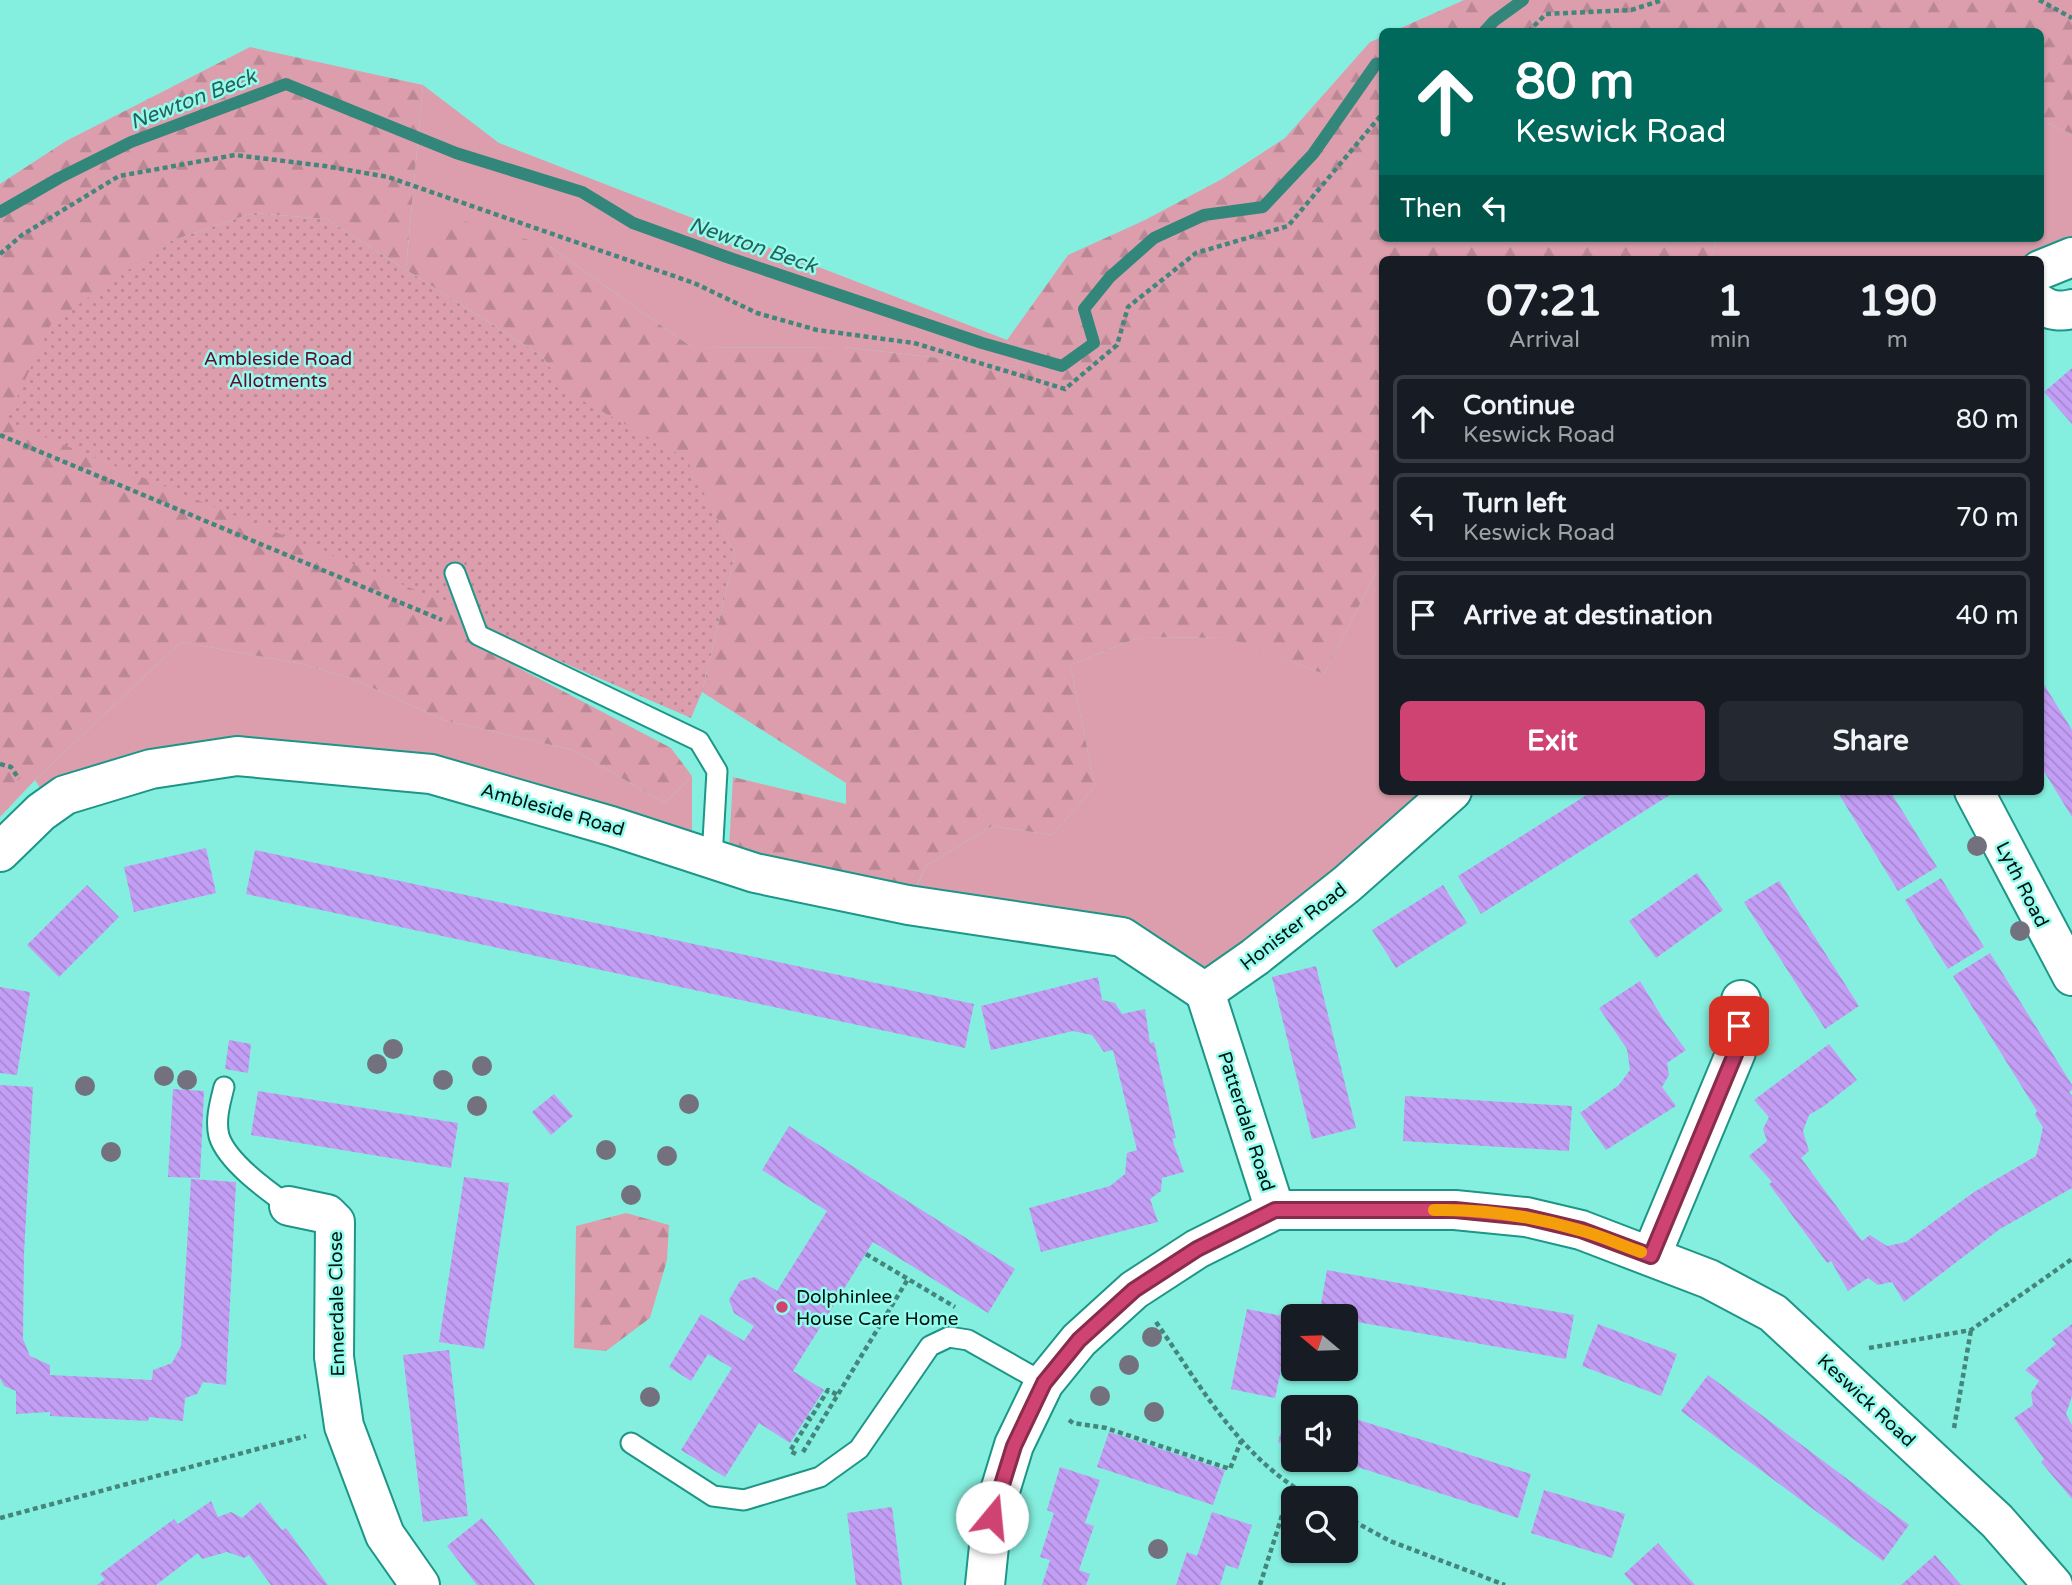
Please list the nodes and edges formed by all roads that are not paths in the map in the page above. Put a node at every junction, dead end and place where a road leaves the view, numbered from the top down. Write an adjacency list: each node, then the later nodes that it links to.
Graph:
1 (2072, 257): 2 (street)
2 (2044, 268)
3 (2044, 307): 4 (street)
4 (2072, 309)
5 (454, 573): 9 (lane)
6 (1447, 795): 11 (street, Honister Road)
7 (1976, 795): 10 (street, Lyth Road)
8 (0, 852): 9 (street, Ambleside Road)
9 (712, 858): 11 (street, Ambleside Road)
10 (2072, 976)
11 (1205, 992): 15 (street, Patterdale Road)
12 (1741, 1000): 16 (street)
13 (224, 1087): 14 (lane)
14 (289, 1206): 19 (street, Ennerdale Close)
15 (1275, 1210): 16 (street, Keswick Road); 17 (street, Patterdale Road)
16 (1651, 1256): 21 (street, Keswick Road)
17 (1040, 1391): 18 (lane); 20 (street, Patterdale Road)
18 (631, 1443)
19 (420, 1585)
20 (985, 1585)
21 (2053, 1585)

